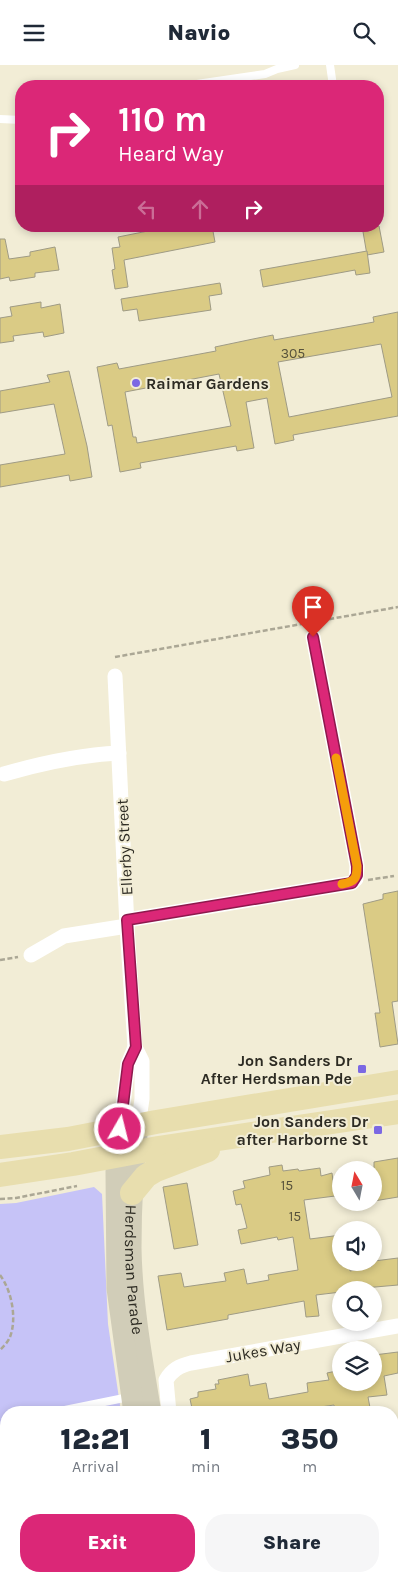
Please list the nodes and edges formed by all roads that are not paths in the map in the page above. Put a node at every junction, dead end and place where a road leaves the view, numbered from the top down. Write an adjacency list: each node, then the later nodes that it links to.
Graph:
1 (296, 65): 3 (lane)
2 (330, 65): 4 (lane)
3 (224, 80)
4 (331, 80)
5 (0, 119): 6 (lane)
6 (15, 120)
7 (313, 637): 11 (street)
8 (115, 676): 9 (street, Ellerby Street)
9 (119, 753): 10 (street); 11 (street, Ellerby Street)
10 (4, 774)
11 (127, 923): 12 (street); 15 (street, Ellerby Street)
12 (32, 955)
13 (398, 1082): 15 (main road)
14 (398, 1112): 16 (main road)
15 (129, 1127): 17 (main road); 18 (main road, Herdsman Parade)
16 (250, 1134): 18 (main road); 20 (main road)
17 (0, 1147)
18 (126, 1154): 19 (main road); 20 (main road, Herdsman Parade); 22 (main road, Herdsman Parade)
19 (0, 1175)
20 (132, 1193): 22 (main road, Herdsman Parade)
21 (398, 1326): 24 (street, Jukes Way)
22 (141, 1404): 23 (lane)
23 (121, 1406)
24 (168, 1406)

